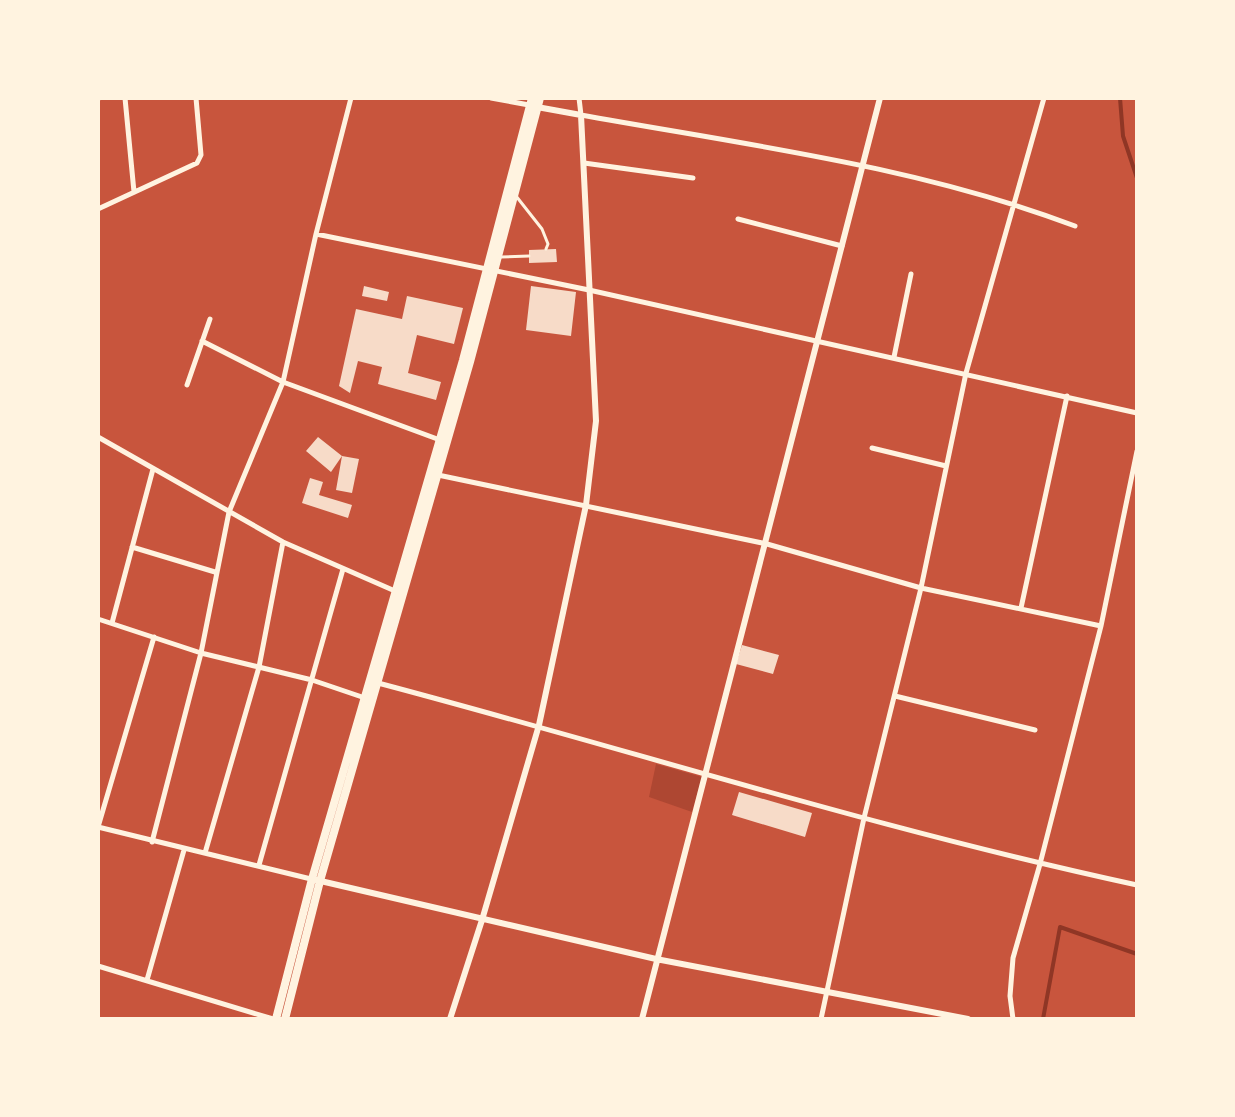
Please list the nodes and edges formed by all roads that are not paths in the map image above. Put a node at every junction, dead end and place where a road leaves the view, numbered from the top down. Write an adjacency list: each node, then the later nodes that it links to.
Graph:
1 (125, 98): 13 (street)
2 (196, 98): 13 (street)
3 (351, 98): 19 (street)
4 (491, 98): 8 (street)
5 (579, 98): 9 (street)
6 (880, 98): 11 (street)
7 (1044, 98): 15 (street)
8 (535, 102): 9 (street); 14 (main road); 24 (main road)
9 (581, 115): 10 (street); 11 (street)
10 (584, 163): 12 (street); 26 (street)
11 (862, 165): 15 (street); 20 (street)
12 (693, 178)
13 (134, 192): 16 (street)
14 (514, 193): 21 (lane); 23 (main road)
15 (1013, 202): 18 (street); 31 (street)
16 (98, 209)
17 (738, 219): 20 (street)
18 (1075, 226)
19 (316, 234): 24 (street); 32 (street)
20 (842, 246): 29 (street)
21 (546, 249)
22 (529, 256): 23 (lane)
23 (497, 257): 24 (main road)
24 (490, 269): 26 (street); 37 (main road); 42 (main road)
25 (911, 274): 30 (street)
26 (589, 290): 29 (street); 43 (street)
27 (210, 319): 28 (street)
28 (202, 341): 32 (street); 33 (street)
29 (818, 341): 30 (street); 46 (street)
30 (894, 357): 31 (street)
31 (966, 373): 34 (street); 40 (street)
32 (283, 382): 37 (street); 44 (street)
33 (187, 385)
34 (1067, 396): 35 (street); 52 (street)
35 (1137, 413)
36 (98, 437): 41 (street)
37 (440, 440): 51 (main road)
38 (872, 448): 40 (street)
39 (1137, 451): 55 (street)
40 (946, 466): 50 (street)
41 (153, 469): 44 (street); 47 (street)
42 (438, 475): 43 (street); 60 (main road)
43 (586, 505): 46 (street); 63 (street)
44 (229, 512): 45 (street); 49 (street)
45 (283, 542): 48 (street); 58 (street)
46 (767, 544): 50 (street); 65 (street)
47 (132, 547): 49 (street); 54 (street)
48 (343, 569): 51 (street); 59 (street)
49 (215, 572): 57 (street)
50 (921, 588): 52 (street); 61 (street)
51 (395, 591): 62 (main road)
52 (1021, 608): 55 (street)
53 (98, 619): 54 (street)
54 (112, 623): 56 (street)
55 (1101, 626): 71 (street)
56 (154, 637): 57 (street); 67 (street)
57 (201, 653): 58 (street); 68 (street)
58 (259, 667): 59 (street); 70 (street)
59 (312, 680): 62 (street); 72 (street)
60 (378, 683): 63 (street); 73 (main road)
61 (895, 696): 64 (street); 66 (street)
62 (366, 698): 73 (main road)
63 (539, 725): 65 (street); 75 (street)
64 (1035, 730)
65 (706, 775): 66 (street); 76 (street)
66 (864, 818): 71 (street); 79 (street)
67 (98, 827): 68 (street)
68 (152, 842): 69 (street)
69 (184, 850): 70 (street); 78 (street)
70 (205, 853): 72 (street)
71 (1040, 864): 74 (street); 86 (street)
72 (259, 865): 73 (street)
73 (316, 880): 75 (street); 80 (main road); 81 (main road)
74 (1137, 885)
75 (482, 920): 76 (street); 82 (street)
76 (656, 959): 79 (street); 83 (street)
77 (98, 966): 78 (street)
78 (147, 980): 80 (street)
79 (827, 991): 84 (street); 85 (street)
80 (275, 1019)
81 (285, 1019)
82 (450, 1019)
83 (642, 1019)
84 (821, 1019)
85 (968, 1019)
86 (1013, 1019)

